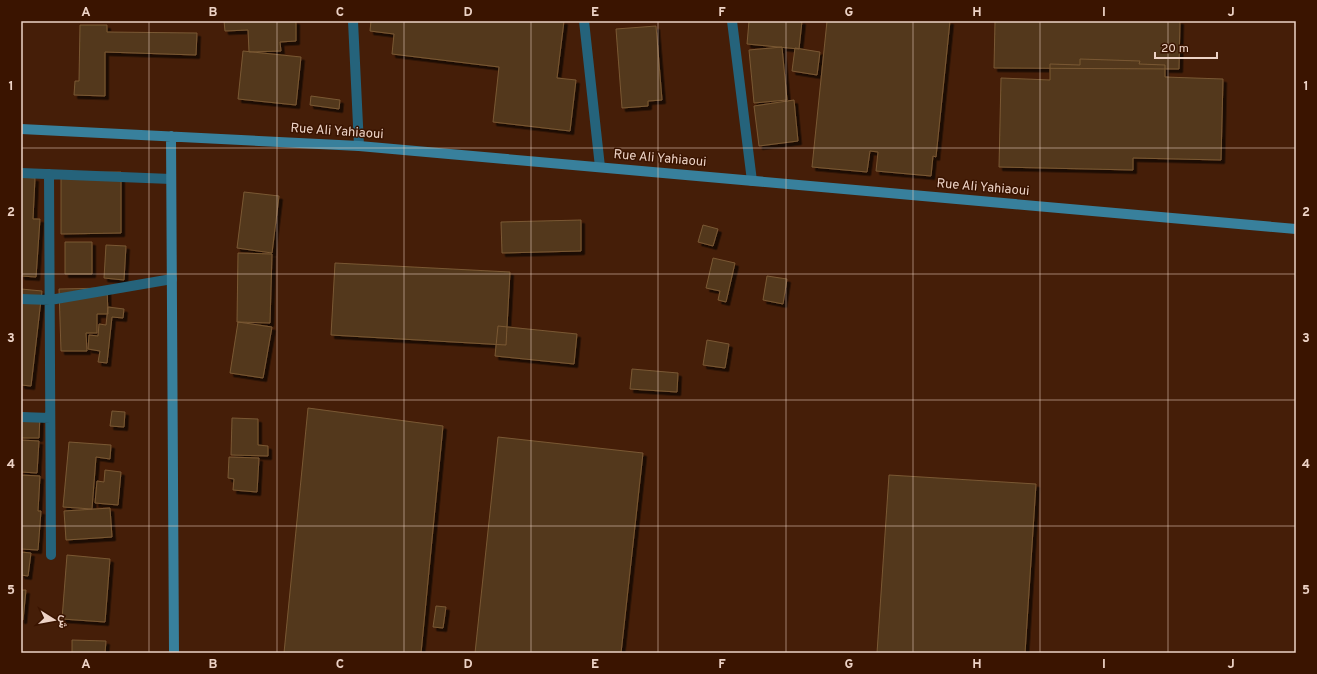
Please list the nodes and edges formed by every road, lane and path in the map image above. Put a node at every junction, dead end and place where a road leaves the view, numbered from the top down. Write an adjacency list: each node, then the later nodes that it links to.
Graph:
1 (353, 21): 6 (street)
2 (584, 21): 7 (street)
3 (732, 21): 11 (street)
4 (21, 129): 5 (main road, Rue Ali Yahiaoui)
5 (171, 136): 6 (main road, Rue Ali Yahiaoui); 10 (main road)
6 (359, 146): 7 (main road, Rue Ali Yahiaoui)
7 (600, 167): 11 (main road, Rue Ali Yahiaoui)
8 (21, 173): 9 (street)
9 (49, 174): 10 (street); 15 (street)
10 (171, 179): 13 (main road)
11 (752, 181): 12 (main road, Rue Ali Yahiaoui)
12 (1296, 229)
13 (172, 279): 15 (street); 19 (main road)
14 (21, 299): 15 (street)
15 (50, 300): 17 (street)
16 (21, 417): 17 (street)
17 (50, 418): 18 (street)
18 (51, 555)
19 (174, 653)

